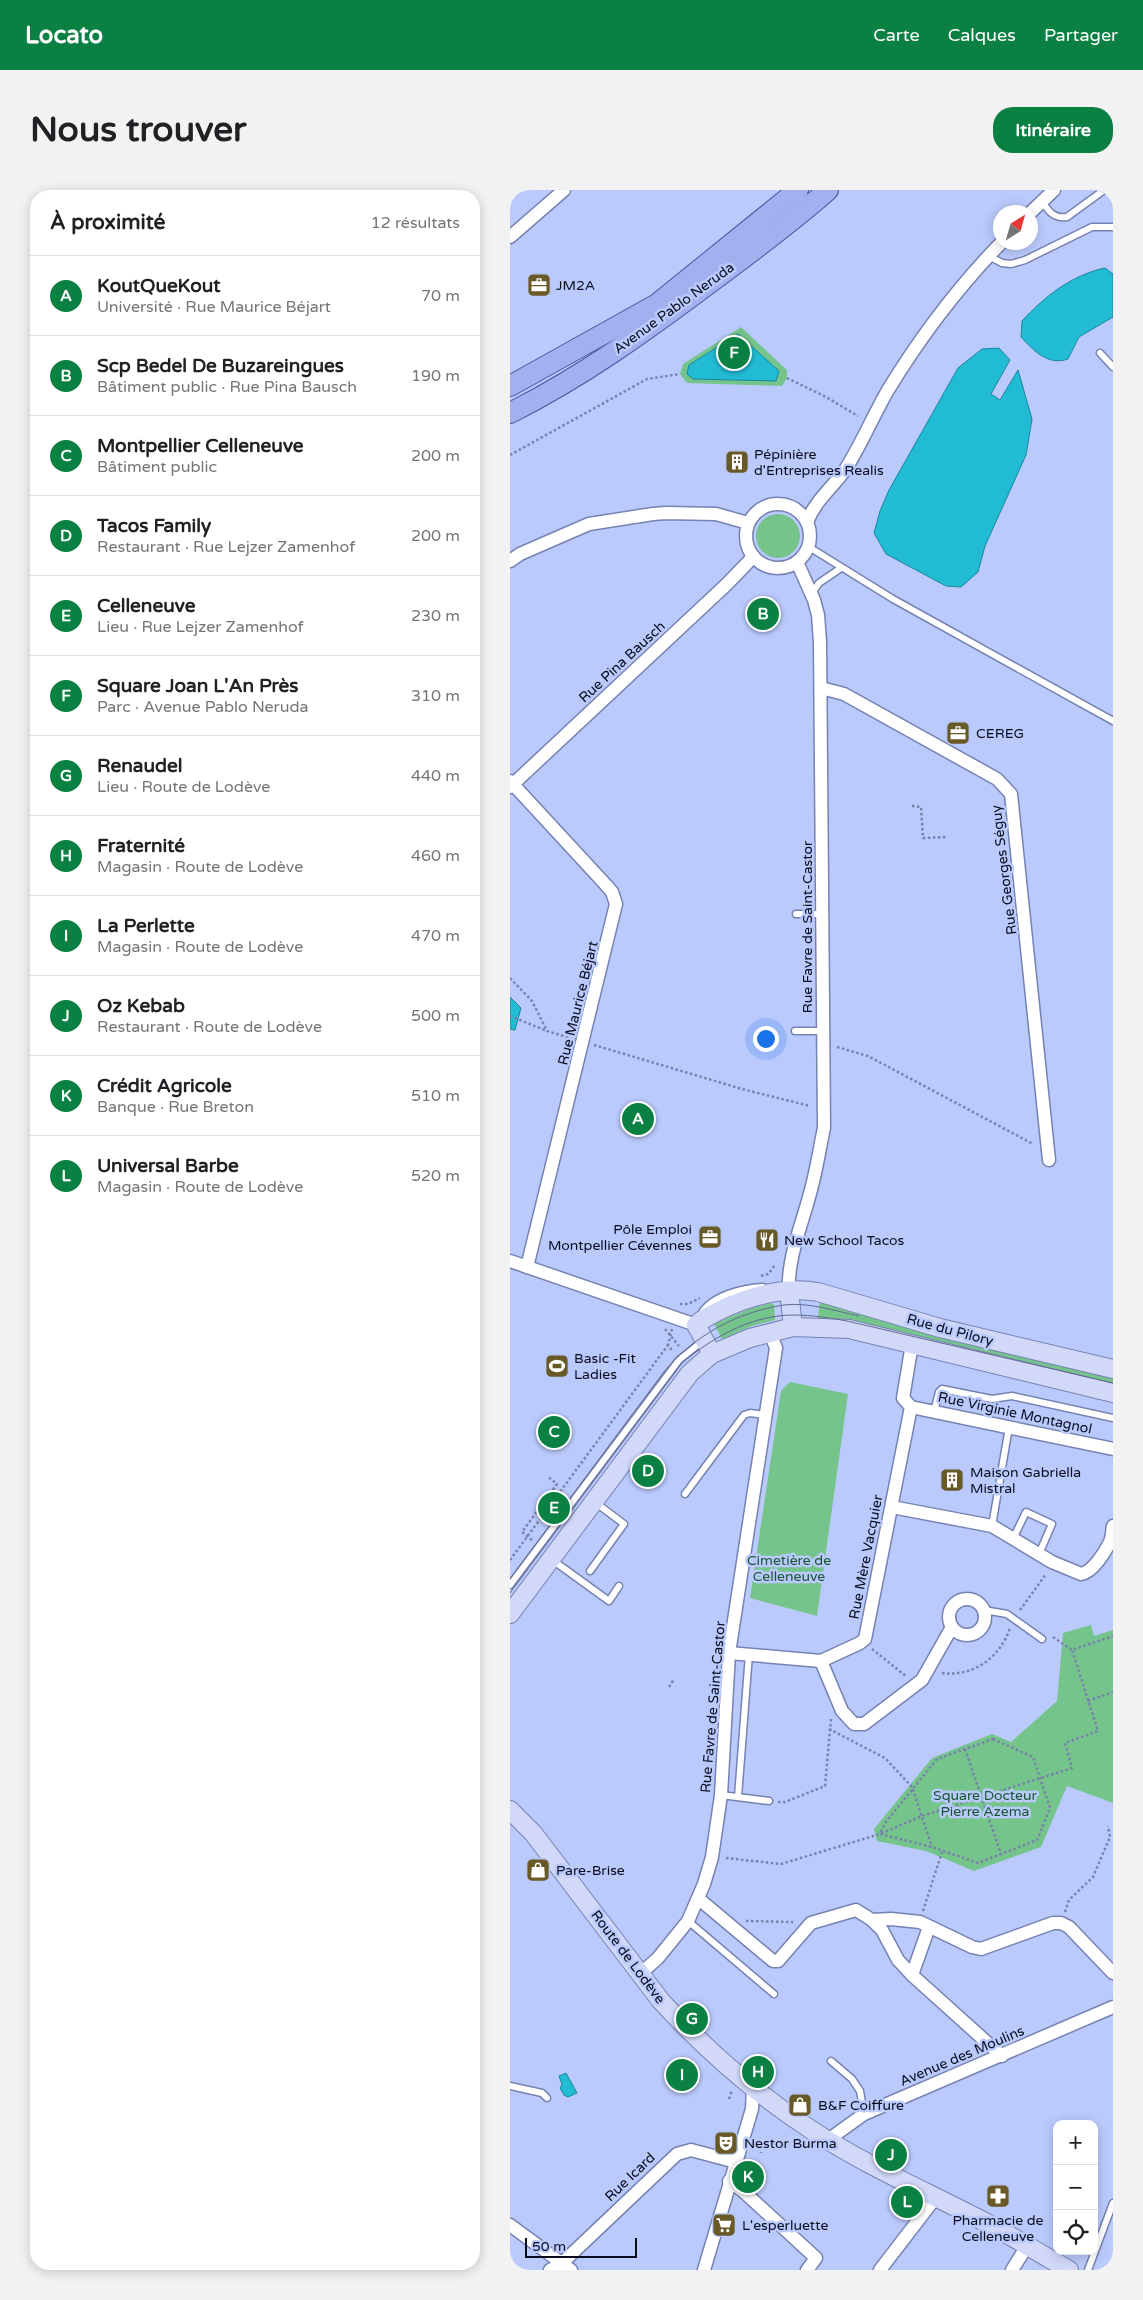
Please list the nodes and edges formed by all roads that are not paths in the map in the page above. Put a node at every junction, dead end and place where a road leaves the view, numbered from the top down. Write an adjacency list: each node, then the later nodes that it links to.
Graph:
1 (564, 190): 9 (street)
2 (798, 190): 14 (main road, Avenue Pablo Neruda)
3 (828, 190): 15 (main road, Avenue Pablo Neruda)
4 (1054, 190): 6 (street)
5 (1104, 190): 6 (lane)
6 (1042, 201): 7 (street)
7 (1038, 205)
8 (1113, 227): 11 (lane)
9 (510, 238)
10 (994, 250): 11 (street)
11 (988, 256): 16 (street)
12 (1100, 353): 13 (lane)
13 (1113, 367)
14 (510, 386)
15 (510, 412)
16 (826, 492): 17 (street); 18 (street)
17 (793, 507): 18 (street); 19 (street)
18 (807, 522): 20 (street)
19 (748, 523): 21 (street); 22 (street)
20 (808, 547): 23 (street); 24 (lane)
21 (753, 557): 23 (street); 28 (street, Rue Pina Bausch)
22 (510, 561)
23 (797, 562): 25 (street, Rue Favre de Saint-Castor)
24 (841, 568): 25 (lane); 27 (lane)
25 (811, 594): 26 (street, Rue Favre de Saint-Castor)
26 (821, 688): 30 (street, Rue Favre de Saint-Castor); 33 (street, Rue Georges Séguy)
27 (1113, 721)
28 (511, 784): 35 (street, Rue Maurice Béjart)
29 (796, 914): 30 (lane)
30 (822, 914): 32 (street, Rue Favre de Saint-Castor)
31 (795, 1031): 32 (lane)
32 (823, 1031): 36 (street, Rue Favre de Saint-Castor)
33 (1049, 1156)
34 (510, 1261): 35 (street)
35 (528, 1266): 39 (street)
36 (789, 1291): 37 (main road); 39 (main road, Rue du Pilory); 41 (main road, Rue du Pilory)
37 (793, 1327): 38 (main road, Rue du Pilory); 40 (main road, Rue du Pilory)
38 (770, 1333): 39 (main road, Rue du Pilory); 45 (street, Rue Favre de Saint-Castor)
39 (704, 1339): 50 (main road); 55 (lane)
40 (912, 1344): 42 (main road, Rue du Pilory); 43 (street, Rue Mère Vacquier)
41 (1113, 1369)
42 (1113, 1393)
43 (910, 1407): 44 (street, Rue Virginie Montagnol); 51 (street, Rue Mère Vacquier)
44 (934, 1412): 46 (lane); 47 (street, Rue Virginie Montagnol)
45 (765, 1415): 49 (lane); 64 (street, Rue Favre de Saint-Castor)
46 (1113, 1418)
47 (1009, 1428): 48 (street, Rue Virginie Montagnol); 52 (lane)
48 (1113, 1449)
49 (685, 1494)
50 (594, 1502): 55 (main road); 57 (lane)
51 (892, 1507): 52 (street); 66 (street, Rue Mère Vacquier)
52 (992, 1526): 54 (street)
53 (1113, 1526): 56 (street)
54 (1013, 1539): 56 (street); 56 (lane)
55 (545, 1552): 58 (lane); 59 (lane); 61 (main road)
56 (1039, 1554)
57 (590, 1570)
58 (510, 1585)
59 (619, 1586)
60 (984, 1610): 62 (street); 62 (street); 63 (lane)
61 (510, 1614)
62 (952, 1627): 66 (street)
63 (1042, 1639)
64 (729, 1653): 65 (street); 67 (street, Rue Favre de Saint-Castor)
65 (749, 1654): 66 (street); 68 (lane)
66 (821, 1661)
67 (721, 1795): 68 (lane); 71 (street, Rue Favre de Saint-Castor)
68 (738, 1797): 69 (lane)
69 (769, 1801)
70 (510, 1810): 76 (main road, Route de Lodève)
71 (699, 1899): 72 (street); 73 (street, Rue Favre de Saint-Castor)
72 (872, 1920): 74 (street); 77 (street)
73 (688, 1921): 76 (street, Rue Favre de Saint-Castor); 78 (lane)
74 (924, 1924): 75 (street); 77 (street)
75 (1113, 1973)
76 (640, 1974): 83 (main road, Route de Lodève)
77 (912, 1975): 80 (street)
78 (774, 1994)
79 (1113, 2006): 80 (street, Avenue des Moulins)
80 (1002, 2056): 85 (street, Avenue des Moulins)
81 (832, 2061): 85 (lane)
82 (510, 2086): 84 (lane)
83 (753, 2088): 86 (main road, Route de Lodève); 87 (street)
84 (547, 2098)
85 (864, 2114): 86 (street, Avenue des Moulins)
86 (828, 2140): 89 (main road, Route de Lodève)
87 (736, 2162): 88 (street); 94 (street, Rue Icard)
88 (729, 2181): 95 (street); 96 (street)
89 (936, 2197): 93 (main road, Route de Lodève); 97 (street)
90 (1113, 2202): 91 (lane)
91 (1111, 2216): 100 (lane)
92 (510, 2225): 94 (street)
93 (1027, 2246): 98 (street); 99 (main road, Route de Lodève)
94 (561, 2268)
95 (704, 2270)
96 (807, 2270)
97 (880, 2270)
98 (1012, 2270)
99 (1070, 2270)
100 (1088, 2270)

